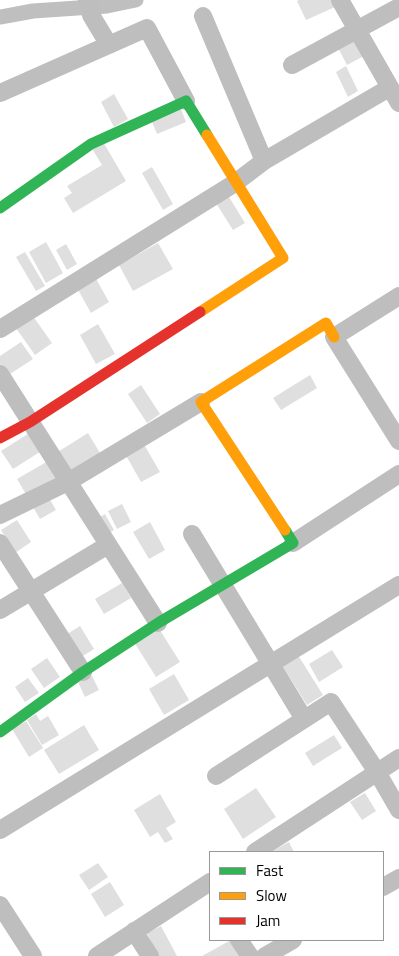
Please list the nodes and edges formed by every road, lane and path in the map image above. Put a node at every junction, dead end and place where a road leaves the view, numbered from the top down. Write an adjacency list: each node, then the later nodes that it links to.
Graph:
1 (340, 0): 5 (street)
2 (89, 7): 6 (street)
3 (399, 7): 5 (street)
4 (203, 16): 12 (street)
5 (357, 29): 7 (street); 8 (street)
6 (109, 45): 9 (street); 10 (street)
7 (292, 65)
8 (389, 88): 11 (street); 12 (street)
9 (0, 93)
10 (186, 101): 13 (street); 14 (street)
11 (399, 103)
12 (264, 161): 13 (street)
13 (235, 183): 16 (street); 20 (street)
14 (0, 208)
15 (399, 296): 17 (street)
16 (0, 329)
17 (334, 337): 19 (street); 21 (street)
18 (0, 374): 20 (street)
19 (201, 402): 25 (street); 29 (street)
20 (30, 422): 22 (street); 25 (street)
21 (394, 423): 23 (street)
22 (0, 438)
23 (399, 441)
24 (399, 474): 29 (street)
25 (68, 482): 26 (street); 30 (street)
26 (0, 515)
27 (192, 534): 31 (street)
28 (0, 543): 33 (street)
29 (293, 543): 31 (street)
30 (108, 545): 33 (street); 35 (street)
31 (224, 584): 35 (street); 36 (street)
32 (399, 585): 36 (street)
33 (31, 590): 34 (street); 37 (street)
34 (0, 610)
35 (158, 623): 37 (street)
36 (272, 663): 38 (street); 44 (street)
37 (83, 672): 39 (street)
38 (304, 719): 41 (street); 42 (street)
39 (1, 728)
40 (399, 758): 41 (street)
41 (377, 772): 43 (street); 45 (street)
42 (216, 776)
43 (399, 810)
44 (0, 830)
45 (257, 851)
46 (399, 878): 47 (street)
47 (384, 886)
48 (208, 887): 50 (street)
49 (0, 905): 53 (street)
50 (134, 932): 54 (street); 55 (street)
51 (240, 941): 56 (street)
52 (291, 941): 57 (street)
53 (33, 956)
54 (97, 956)
55 (150, 956)
56 (250, 956)
57 (265, 956)

